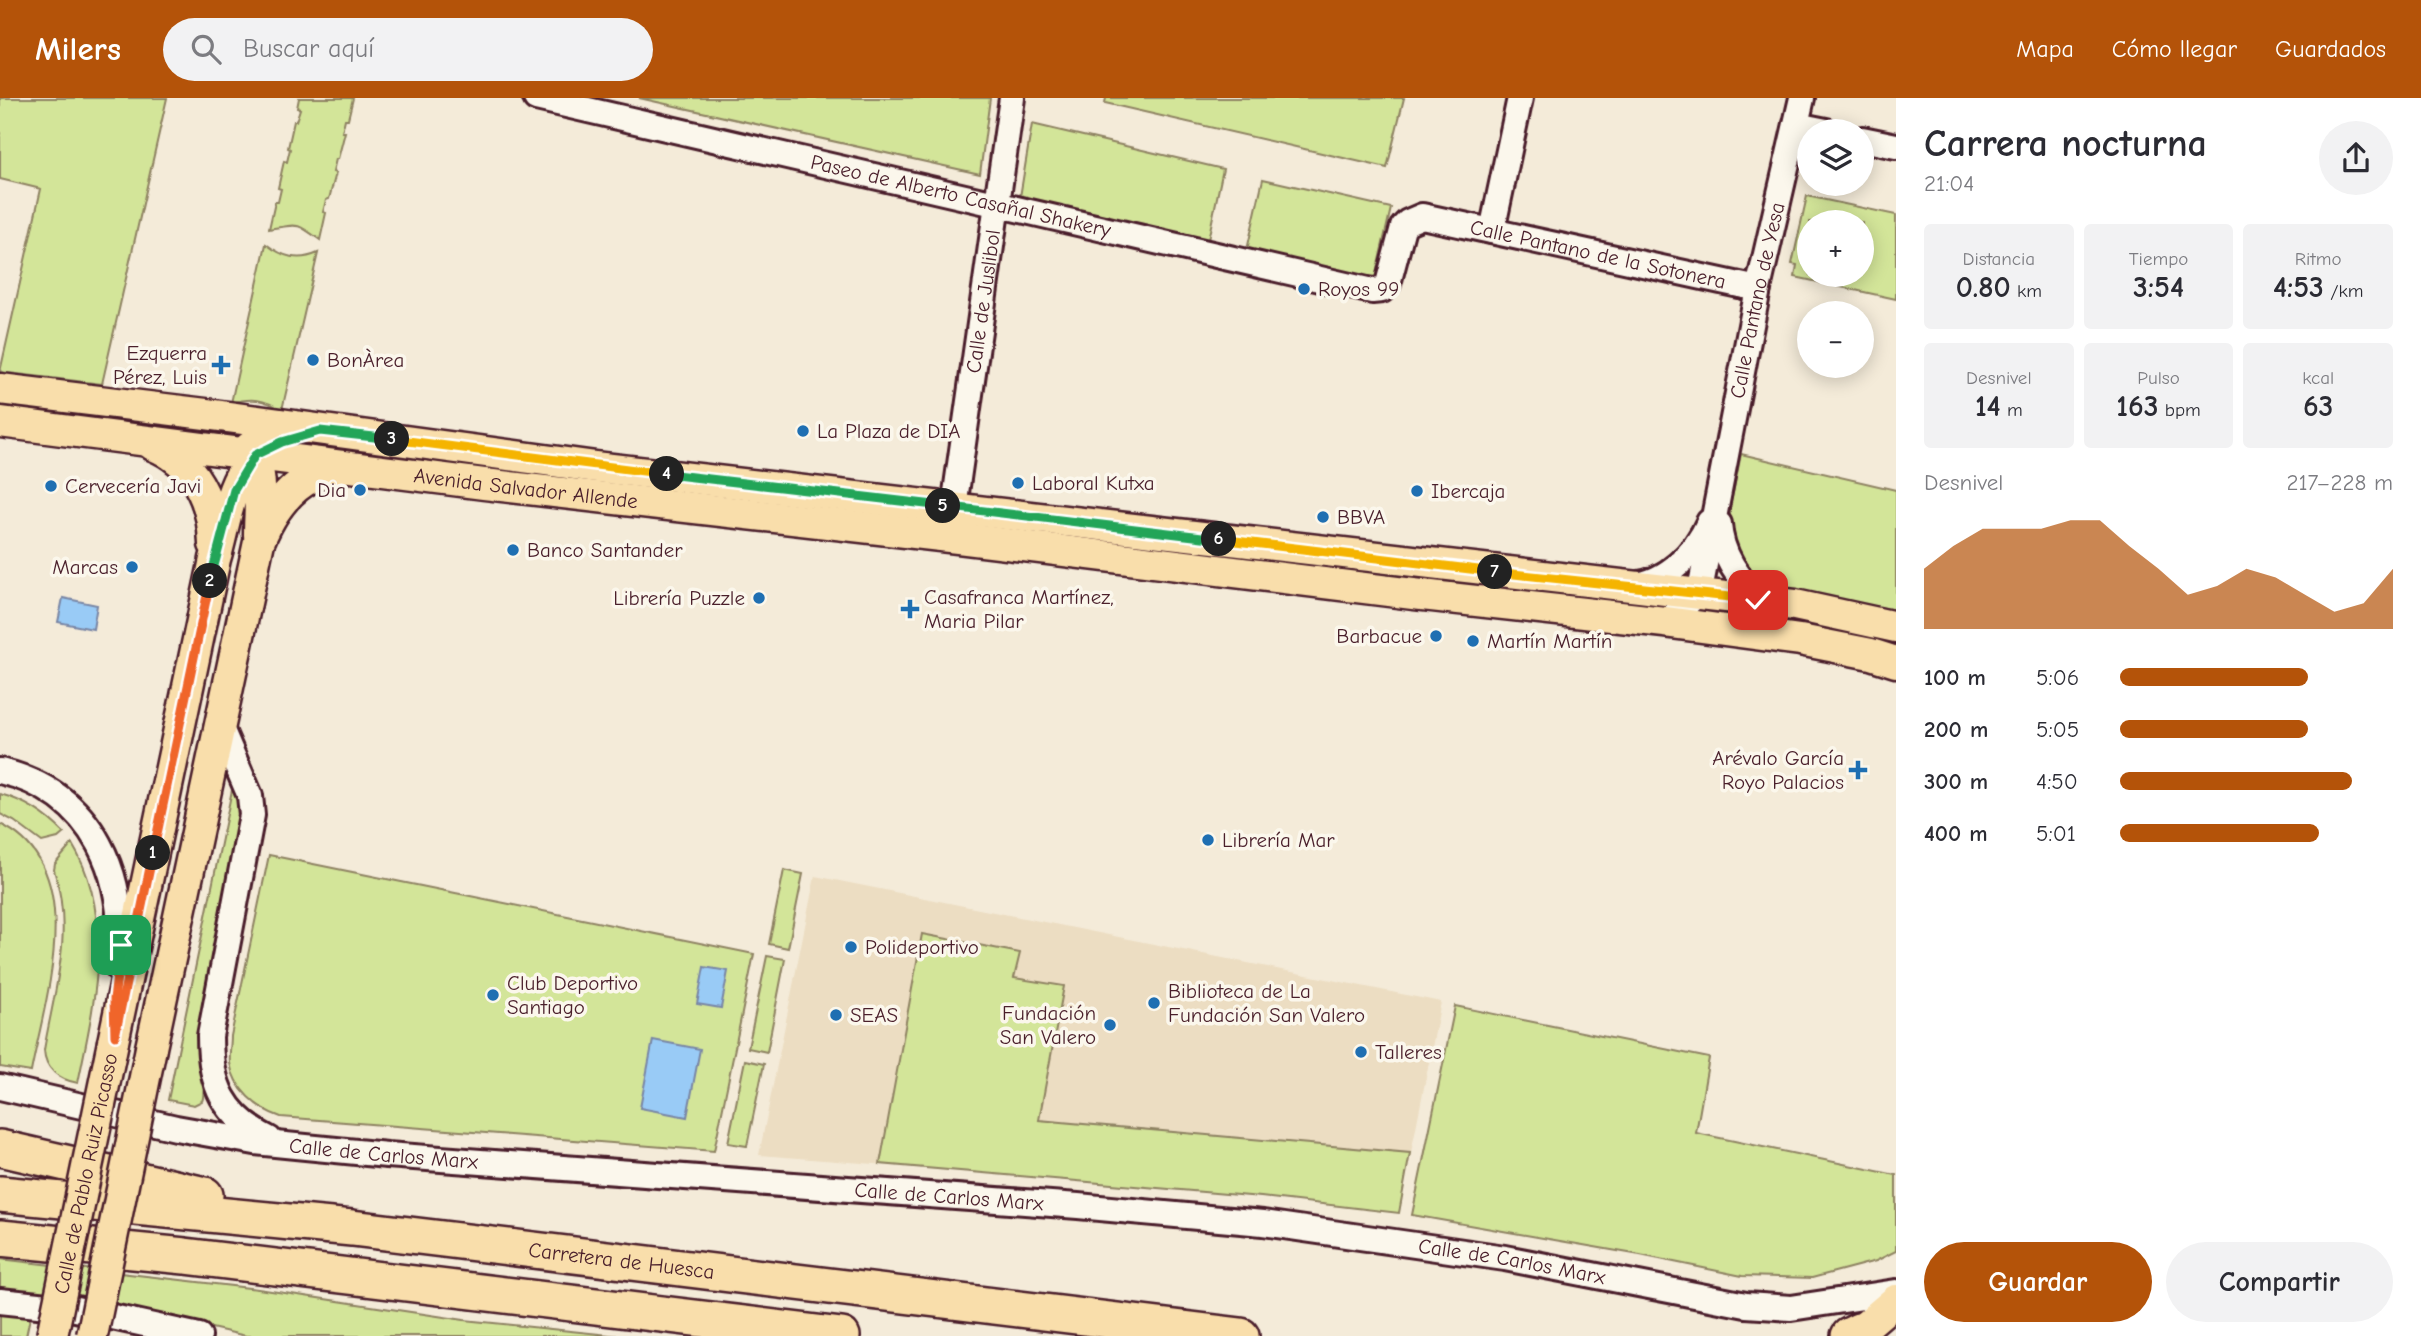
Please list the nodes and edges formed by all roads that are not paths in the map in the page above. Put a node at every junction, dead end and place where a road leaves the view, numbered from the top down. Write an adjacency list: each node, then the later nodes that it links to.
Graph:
1 (536, 98): 8 (street, Paseo de Alberto Casañal Shakery)
2 (1012, 98): 8 (street, Calle de Juslibol)
3 (1520, 98): 10 (street)
4 (1802, 98): 5 (street, Calle Pantano de Yesa)
5 (1796, 125): 11 (street, Calle Pantano de Yesa)
6 (1874, 141): 7 (street)
7 (1896, 146)
8 (997, 204): 9 (street, Paseo de Alberto Casañal Shakery); 20 (street, Calle de Juslibol)
9 (1438, 219): 10 (street, Calle Pantano de la Sotonera)
10 (1492, 230): 11 (street, Calle Pantano de la Sotonera)
11 (1758, 289): 19 (street, Calle Pantano de Yesa)
12 (0, 389): 13 (main road, Avenida Salvador Allende)
13 (206, 414): 15 (main road, Avenida Salvador Allende); 17 (main road, Avenida Salvador Allende)
14 (0, 422): 16 (main road, Avenida Salvador Allende)
15 (320, 431): 17 (main road, Avenida Salvador Allende); 20 (main road, Avenida Salvador Allende)
16 (143, 440): 17 (main road, Avenida Salvador Allende); 23 (main road, Calle de Pablo Ruiz Picasso)
17 (255, 455): 18 (main road, Avenida Salvador Allende); 22 (main road, Calle de Pablo Ruiz Picasso); 23 (main road, Calle de Pablo Ruiz Picasso)
18 (358, 467): 21 (main road, Avenida Salvador Allende); 22 (main road, Calle de Pablo Ruiz Picasso)
19 (1717, 502): 25 (street, Calle Pantano de Yesa); 27 (street, Calle Pantano de Yesa); 28 (street, Calle Pantano de Yesa)
20 (954, 507): 21 (street); 24 (main road, Avenida Salvador Allende)
21 (966, 539): 26 (main road, Avenida Salvador Allende)
22 (259, 542): 32 (main road, Calle de Pablo Ruiz Picasso)
23 (215, 559): 34 (main road, Calle de Pablo Ruiz Picasso)
24 (1432, 565): 25 (main road, Avenida Salvador Allende); 26 (street)
25 (1627, 585): 27 (main road, Avenida Salvador Allende)
26 (1413, 594): 29 (main road, Avenida Salvador Allende)
27 (1698, 594): 28 (main road, Avenida Salvador Allende); 29 (street)
28 (1758, 600): 30 (main road, Avenida Salvador Allende)
29 (1665, 622): 31 (main road, Avenida Salvador Allende)
30 (1896, 627)
31 (1896, 662)
32 (220, 726): 36 (street); 46 (main road, Calle de Pablo Ruiz Picasso, bridge)
33 (0, 771): 34 (street)
34 (114, 1039): 45 (main road, Calle de Pablo Ruiz Picasso, bridge)
35 (0, 1087): 36 (street, Calle de Carlos Marx)
36 (282, 1145): 41 (street, Calle de Carlos Marx)
37 (0, 1148): 39 (highway)
38 (0, 1194): 39 (highway, Carretera de Huesca)
39 (352, 1228): 49 (highway, Carretera de Huesca)
40 (1, 1238): 48 (highway)
41 (1896, 1292)
42 (1896, 1300): 44 (main road)
43 (0, 1301): 47 (street)
44 (1854, 1334)
45 (52, 1336)
46 (92, 1336)
47 (199, 1336)
48 (842, 1336)
49 (1241, 1336)

